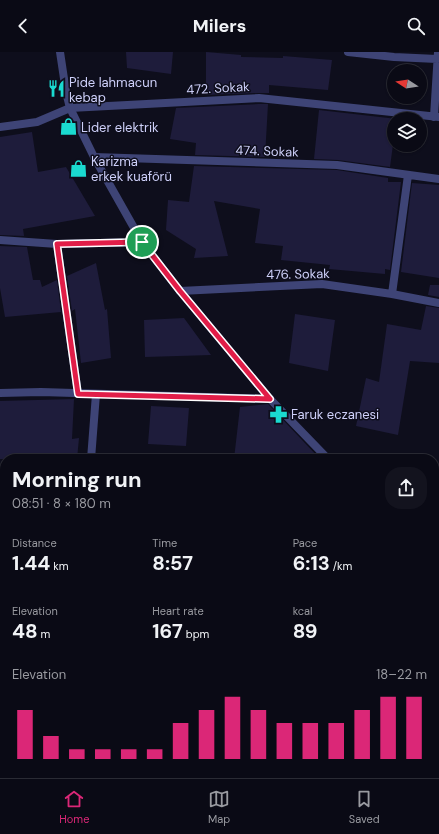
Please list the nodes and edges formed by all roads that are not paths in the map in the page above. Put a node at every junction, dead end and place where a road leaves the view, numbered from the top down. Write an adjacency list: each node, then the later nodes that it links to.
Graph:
1 (60, 52): 4 (street)
2 (348, 52): 3 (street)
3 (437, 56): 5 (street)
4 (70, 108): 5 (street, 472. Sokak); 6 (street, 472. Sokak); 7 (street)
5 (437, 117)
6 (0, 127)
7 (94, 157): 8 (street, 474. Sokak); 11 (street)
8 (408, 175): 9 (street, 474. Sokak); 14 (street)
9 (439, 179)
10 (0, 240): 12 (street)
11 (142, 242): 12 (street); 13 (street)
12 (57, 244): 17 (street)
13 (180, 291): 14 (street, 476. Sokak); 19 (street)
14 (392, 294): 15 (street, 476. Sokak)
15 (439, 303)
16 (0, 393): 17 (street)
17 (78, 394): 18 (street)
18 (96, 394): 19 (street); 20 (street)
19 (270, 399): 21 (street)
20 (91, 454)
21 (323, 454)

